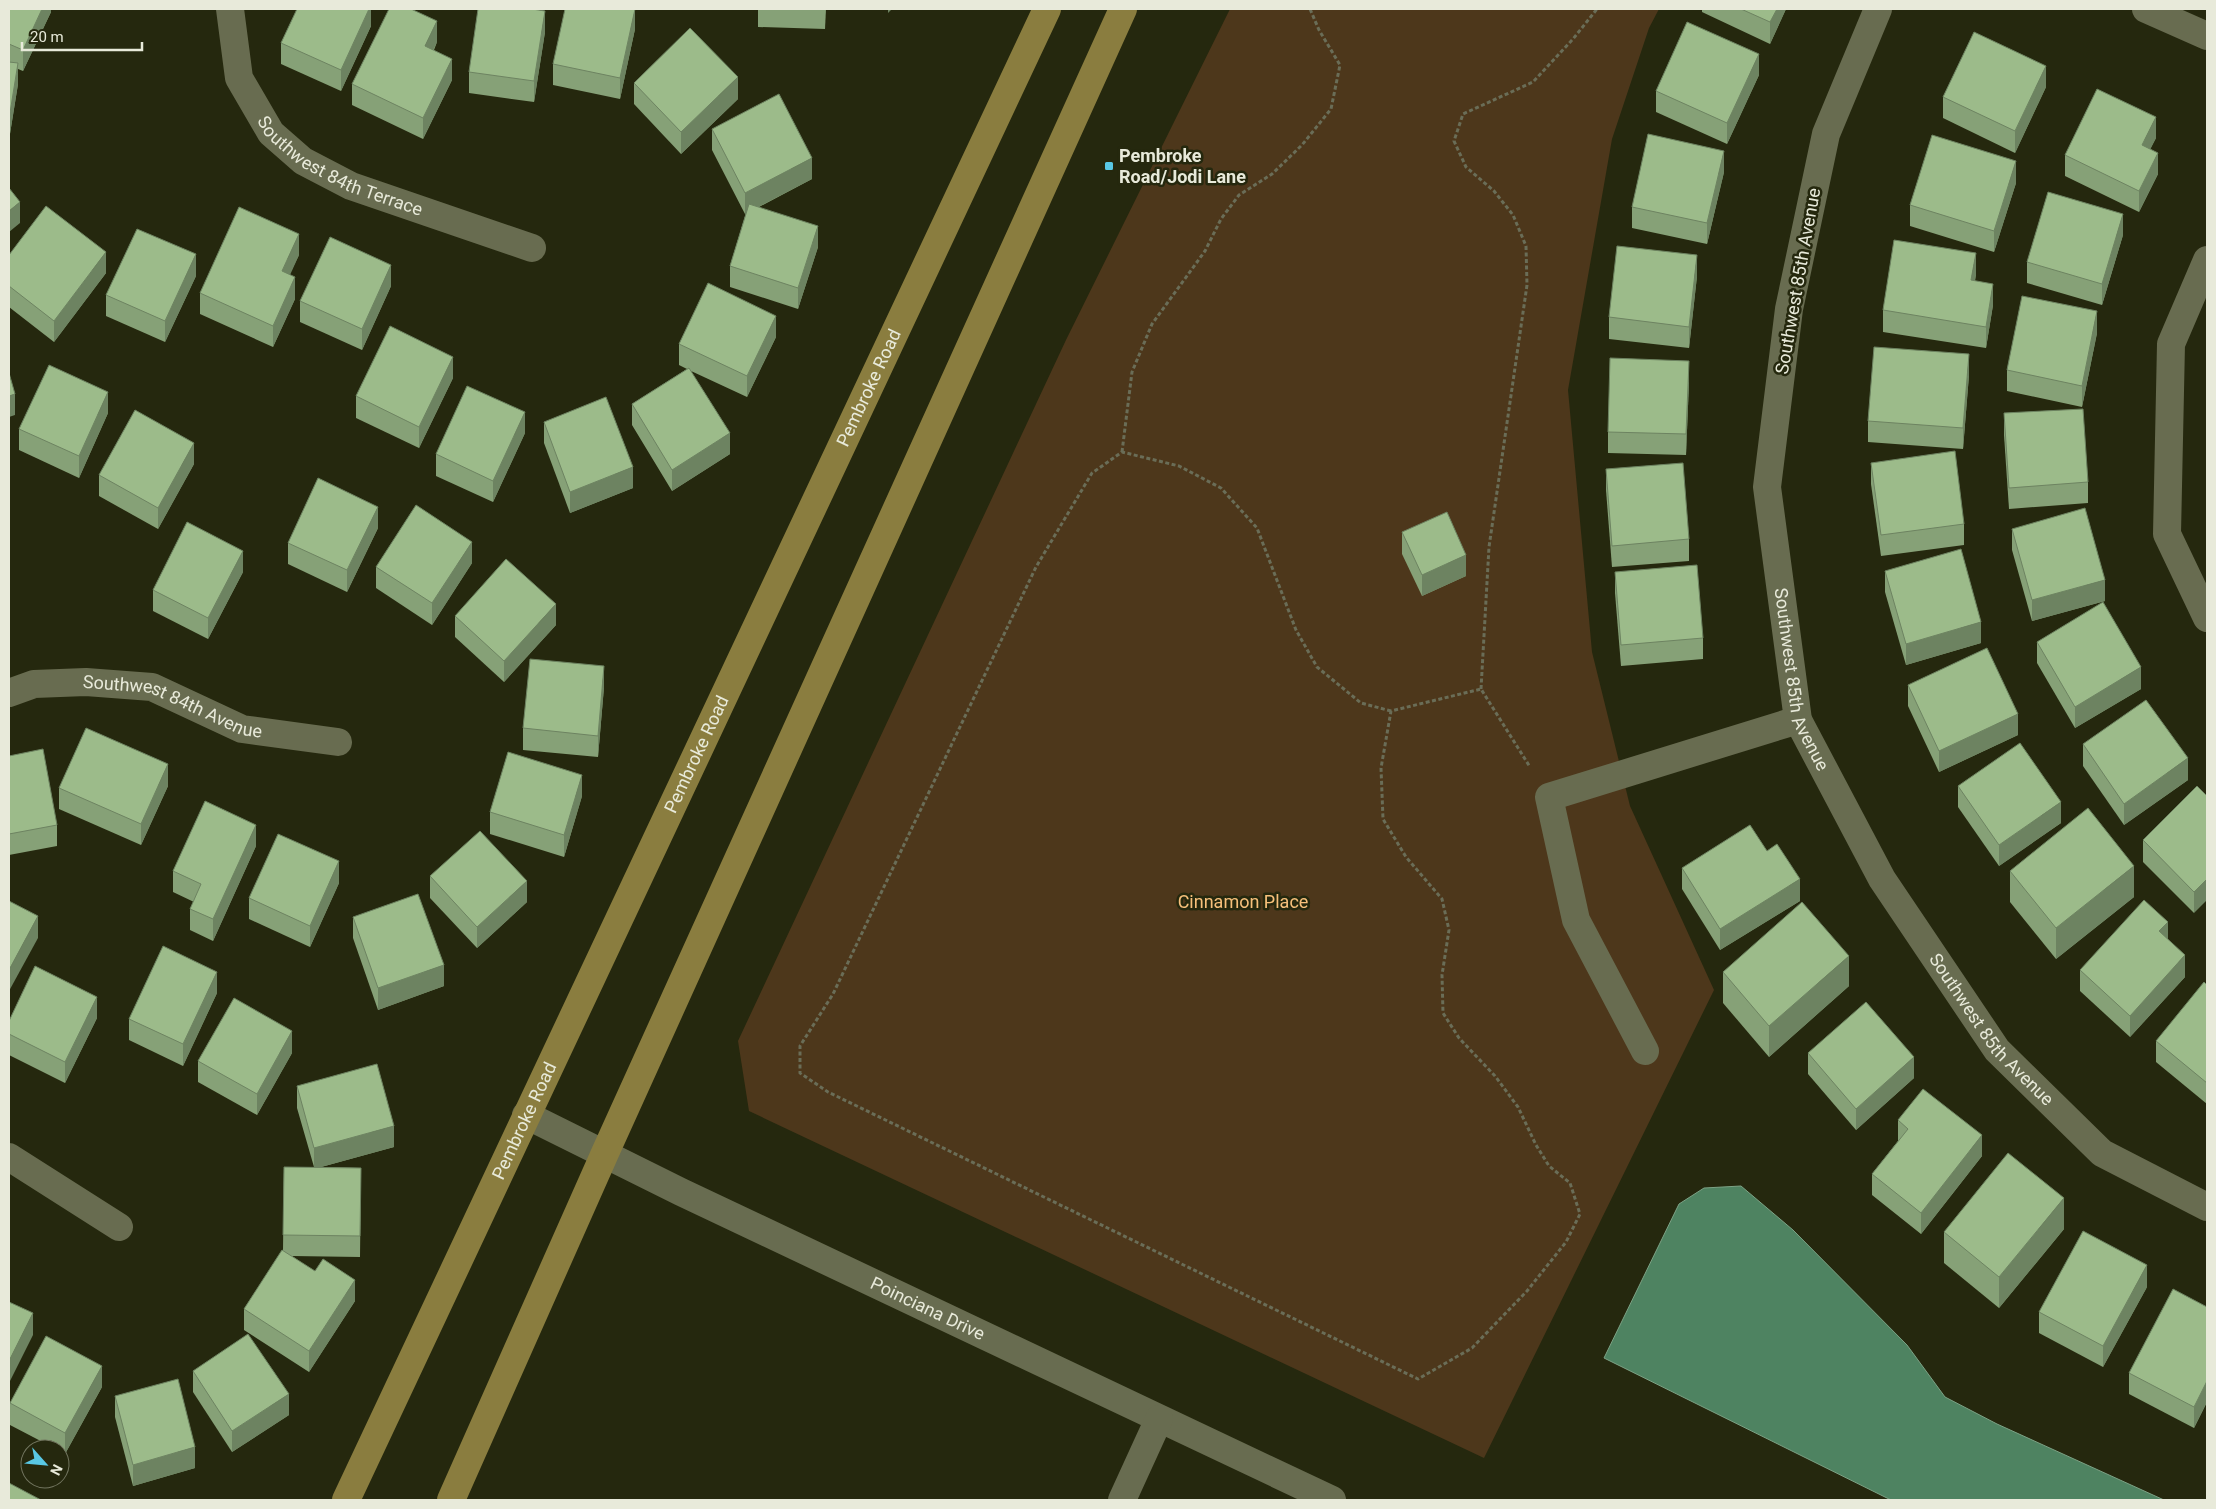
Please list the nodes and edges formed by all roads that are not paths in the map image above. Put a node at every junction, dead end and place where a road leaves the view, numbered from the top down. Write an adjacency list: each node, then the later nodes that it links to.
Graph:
1 (230, 9): 7 (street, Southwest 84th Terrace)
2 (1047, 9): 14 (main road, Pembroke Road)
3 (1123, 9): 15 (main road)
4 (1878, 9): 11 (street, Southwest 85th Avenue)
5 (2146, 9): 6 (street)
6 (2207, 36)
7 (532, 248)
8 (2207, 260): 9 (street)
9 (2207, 618)
10 (9, 693): 12 (street, Southwest 84th Avenue)
11 (1798, 720): 13 (street); 17 (street, Southwest 85th Avenue)
12 (338, 742)
13 (1645, 1051)
14 (526, 1115): 15 (street, Poinciana Drive); 20 (main road, Pembroke Road)
15 (605, 1153): 19 (street, Poinciana Drive); 21 (main road)
16 (9, 1157): 18 (street)
17 (2207, 1207)
18 (119, 1227)
19 (1160, 1419): 22 (street); 23 (street, Poinciana Drive)
20 (346, 1500)
21 (451, 1500)
22 (1122, 1500)
23 (1332, 1500)

